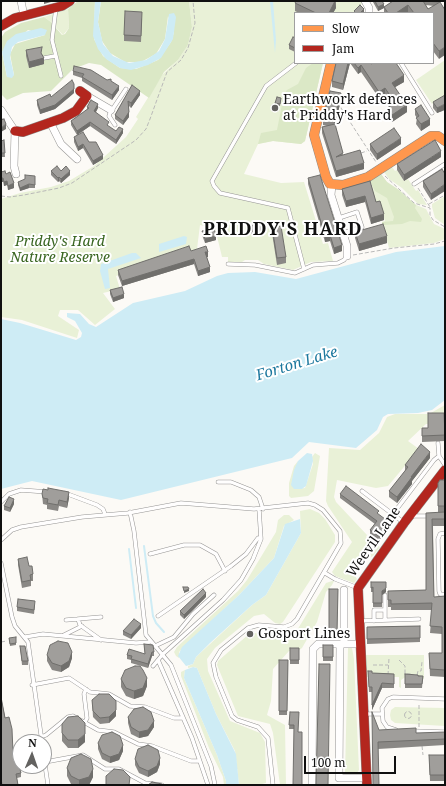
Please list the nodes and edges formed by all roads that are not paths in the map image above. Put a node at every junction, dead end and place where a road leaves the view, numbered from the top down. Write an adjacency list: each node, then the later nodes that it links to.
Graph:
1 (21, 1): 5 (street)
2 (365, 1): 4 (street)
3 (62, 4): 5 (street); 7 (lane)
4 (369, 12)
5 (24, 16): 6 (street)
6 (1, 26)
7 (55, 56): 8 (lane); 12 (lane)
8 (44, 58)
9 (295, 64): 31 (lane)
10 (332, 64): 26 (street)
11 (402, 64): 17 (lane)
12 (61, 76)
13 (126, 89): 16 (lane)
14 (83, 94): 16 (street); 18 (street)
15 (1, 110): 20 (street)
16 (111, 110): 19 (lane)
17 (432, 113)
18 (50, 122): 20 (street); 22 (street)
19 (115, 125)
20 (14, 131): 24 (street)
21 (445, 141): 26 (street)
22 (77, 159)
23 (445, 164): 25 (lane)
24 (16, 174)
25 (414, 184)
26 (332, 185): 27 (street)
27 (338, 218): 28 (street); 28 (lane)
28 (343, 233): 29 (street)
29 (347, 256): 31 (lane)
30 (228, 264): 31 (lane)
31 (304, 269)
32 (438, 443): 33 (lane)
33 (439, 456): 34 (lane); 44 (lane)
34 (445, 465)
35 (445, 470): 46 (street, Weevil Lane)
36 (218, 482): 41 (lane)
37 (362, 491): 44 (lane)
38 (52, 492): 40 (lane)
39 (59, 492): 43 (lane)
40 (1, 502)
41 (261, 509): 42 (lane); 48 (lane); 53 (lane)
42 (130, 512): 43 (lane); 72 (lane)
43 (105, 514): 49 (lane)
44 (394, 514): 46 (lane)
45 (438, 516): 46 (lane)
46 (407, 519): 54 (street, Weevil Lane)
47 (445, 533): 57 (lane)
48 (261, 538): 52 (lane); 76 (lane)
49 (1, 539)
50 (150, 554): 52 (lane)
51 (1, 563): 70 (lane)
52 (224, 571): 60 (lane)
53 (325, 573): 54 (lane); 100 (lane)
54 (358, 588): 66 (street, Weevil Lane)
55 (344, 590): 73 (street)
56 (214, 595): 75 (lane)
57 (445, 595)
58 (385, 596): 59 (lane)
59 (385, 610): 65 (lane); 67 (lane)
60 (158, 616)
61 (101, 617): 62 (lane)
62 (78, 619): 64 (lane); 68 (lane)
63 (419, 619): 65 (lane)
64 (66, 620)
65 (385, 620): 67 (lane)
66 (359, 621): 67 (lane); 74 (street, Weevil Lane)
67 (374, 621)
68 (82, 626): 69 (lane); 71 (lane)
69 (59, 636): 70 (lane); 71 (lane)
70 (25, 637): 79 (lane)
71 (101, 640): 72 (lane)
72 (150, 642): 75 (lane)
73 (342, 644): 74 (street); 95 (street); 101 (street)
74 (360, 644): 82 (street, Weevil Lane)
75 (155, 646): 76 (lane)
76 (163, 654): 77 (lane); 99 (lane)
77 (158, 660): 78 (lane); 84 (lane)
78 (153, 666)
79 (32, 685): 80 (lane); 89 (lane)
80 (86, 690): 84 (lane); 85 (lane)
81 (445, 699): 83 (lane)
82 (364, 714): 83 (lane); 94 (street, Weevil Lane)
83 (382, 714): 86 (lane)
84 (183, 718): 92 (lane)
85 (85, 722): 90 (lane); 92 (lane)
86 (400, 730)
87 (406, 731): 88 (lane)
88 (445, 732)
89 (40, 734)
90 (47, 734)
91 (52, 759): 97 (lane)
92 (199, 761): 98 (lane)
93 (46, 774): 96 (lane)
94 (367, 781): 95 (street)
95 (339, 782)
96 (48, 785)
97 (162, 785)
98 (208, 785)
99 (215, 785)
100 (273, 785)
101 (312, 785)

